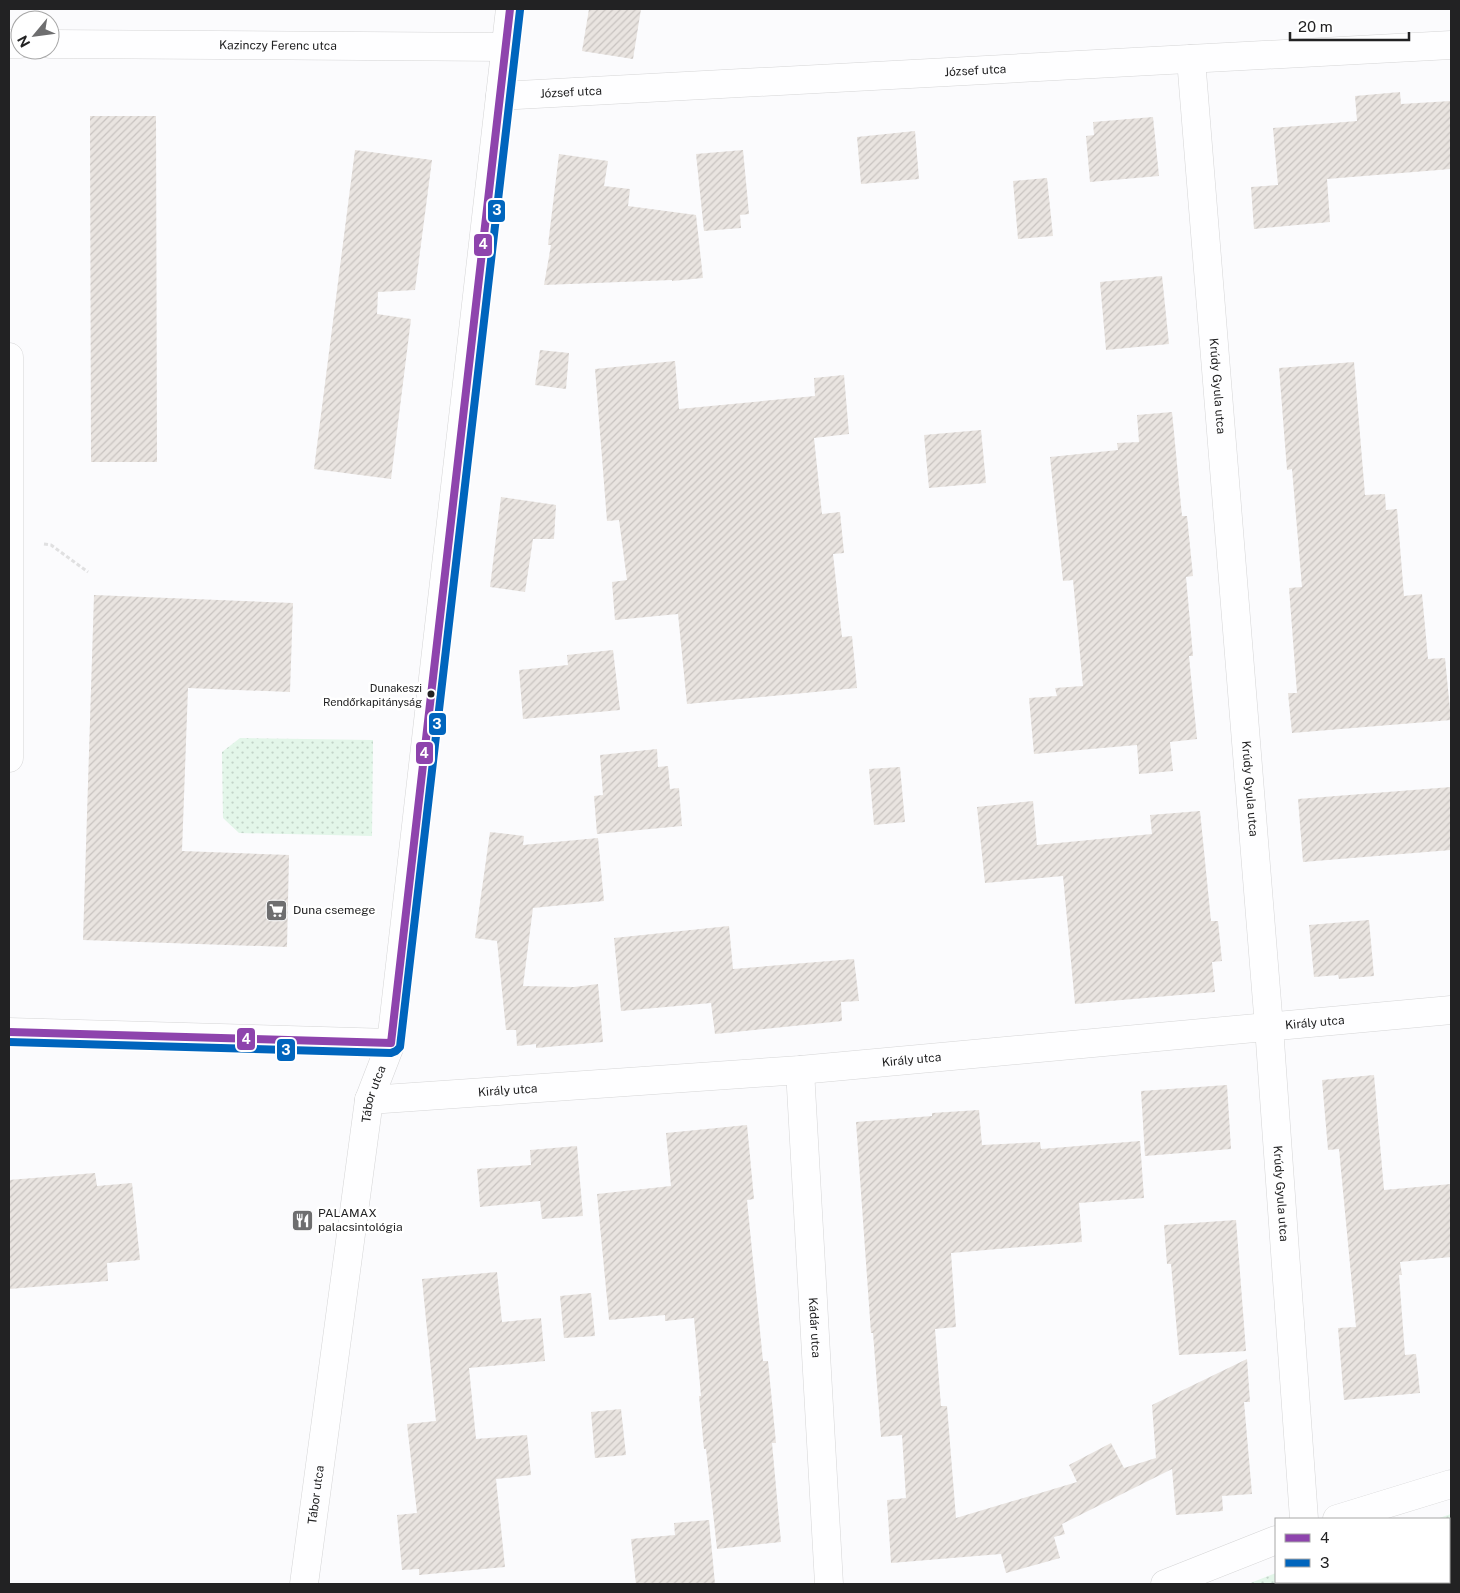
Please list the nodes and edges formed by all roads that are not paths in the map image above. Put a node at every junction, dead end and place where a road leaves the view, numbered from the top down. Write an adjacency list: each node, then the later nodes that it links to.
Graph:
1 (510, 9): 4 (street, Tábor utca)
2 (60, 44): 4 (street, Kazinczy Ferenc utca)
3 (1451, 45): 5 (street, József utca)
4 (506, 47): 6 (street, Tábor utca)
5 (1191, 59): 6 (street, József utca); 10 (street, Krúdy Gyula utca)
6 (500, 96): 12 (street, Tábor utca)
7 (9, 357): 8 (street)
8 (9, 758)
9 (1451, 1010): 10 (street, Király utca)
10 (1269, 1027): 13 (street, Király utca); 16 (street, Krúdy Gyula utca)
11 (9, 1032): 12 (street)
12 (391, 1043): 14 (street, Tábor utca)
13 (800, 1070): 14 (street, Király utca); 20 (street, Kádár utca)
14 (369, 1100): 19 (street, Tábor utca)
15 (1451, 1484): 17 (street)
16 (1304, 1518)
17 (1340, 1518)
18 (1275, 1540): 21 (street)
19 (304, 1584)
20 (829, 1584)
21 (1165, 1584)

